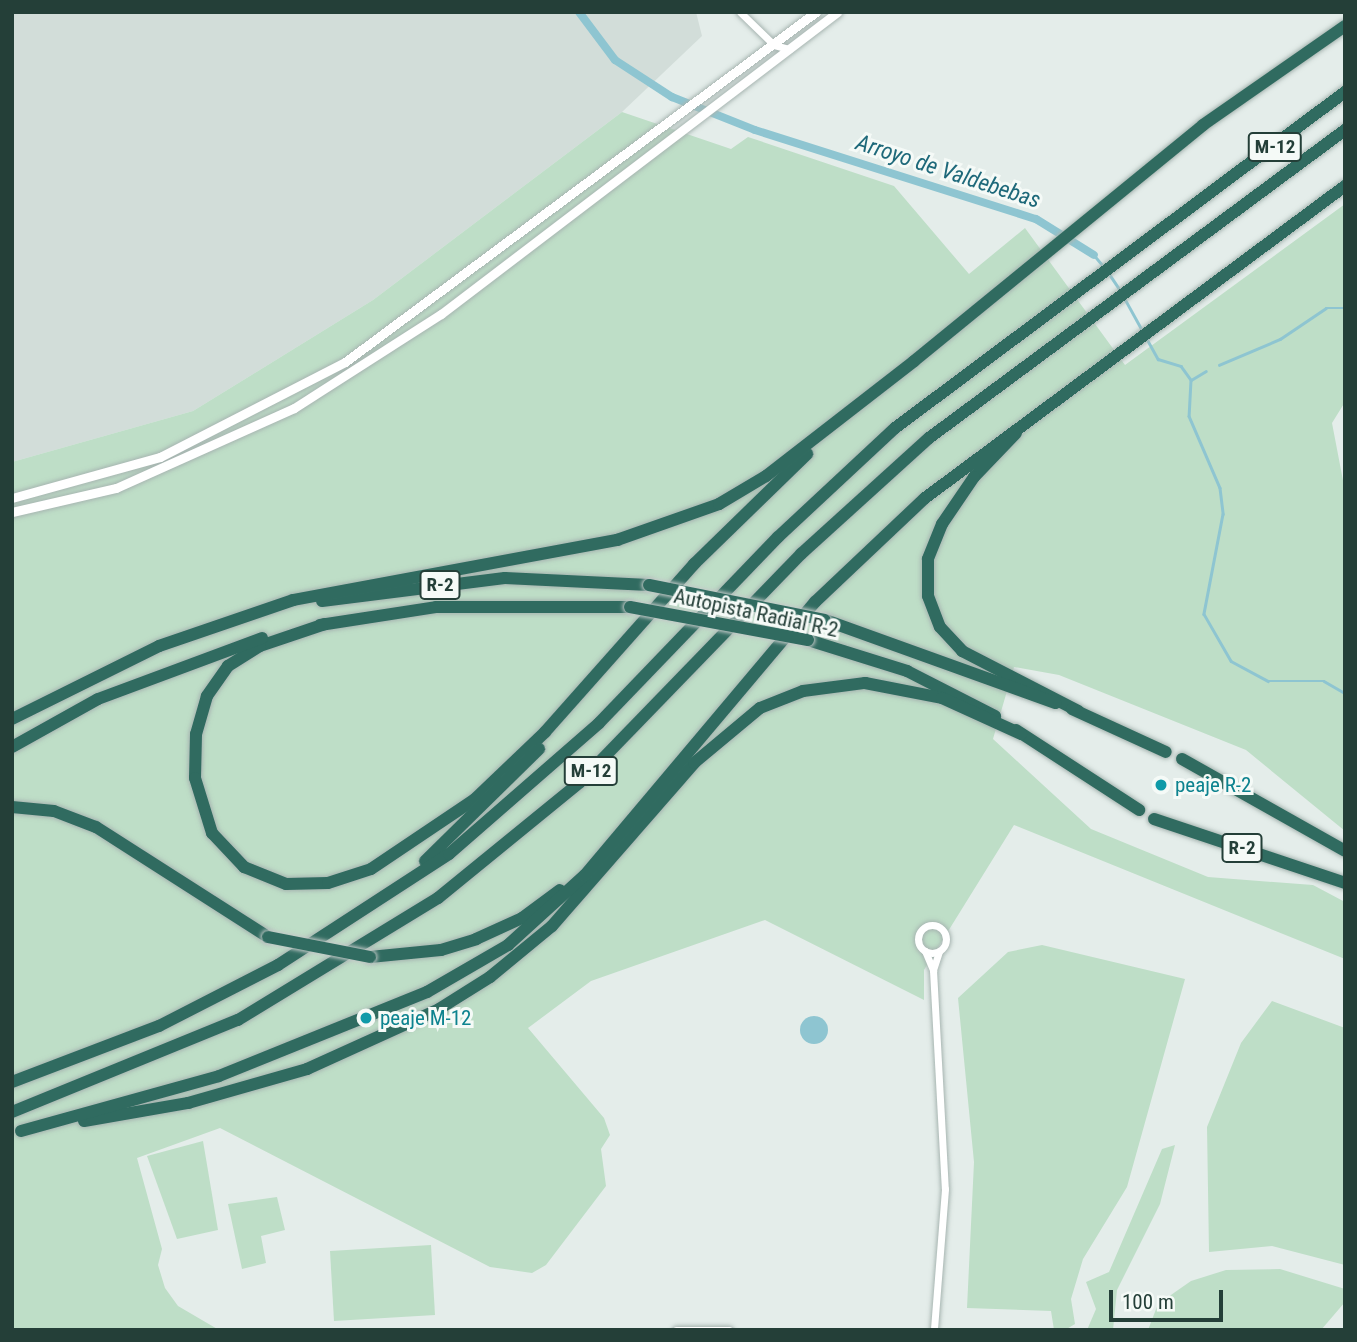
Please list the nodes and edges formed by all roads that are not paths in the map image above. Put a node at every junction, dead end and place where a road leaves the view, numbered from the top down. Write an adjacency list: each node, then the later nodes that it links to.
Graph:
1 (740, 12): 5 (street)
2 (817, 12): 5 (street)
3 (837, 12): 6 (street)
4 (1345, 26): 10 (highway)
5 (774, 45): 6 (street); 12 (street)
6 (789, 49): 13 (street)
7 (1345, 92): 29 (highway, M-12)
8 (1345, 130): 34 (highway, M-12)
9 (1345, 186): 11 (highway)
10 (914, 361): 14 (highway); 16 (highway)
11 (1058, 396): 17 (highway); 26 (highway)
12 (12, 498)
13 (12, 512)
14 (233, 619): 17 (highway, Autopista Radial R-2 / R-2, bridge); 18 (highway, R-2)
15 (326, 624): 16 (highway); 19 (highway, Autopista Radial R-2 / R-2, bridge); 20 (highway, R-2)
16 (635, 631): 29 (highway)
17 (1079, 711): 21 (highway, Autopista Radial R-2 / R-2)
18 (12, 719)
19 (1021, 734): 24 (highway, Autopista Radial R-2 / R-2); 35 (highway)
20 (12, 747)
21 (1166, 752)
22 (1182, 759): 27 (highway, R-2)
23 (12, 807): 26 (highway, bridge)
24 (1139, 810)
25 (1154, 819): 28 (highway, R-2)
26 (628, 822): 35 (highway)
27 (1345, 851)
28 (1345, 883)
29 (321, 938): 33 (highway, M-12)
30 (925, 951): 31 (street); 31 (street); 32 (street)
31 (939, 951): 32 (street)
32 (933, 970): 38 (street)
33 (12, 1082)
34 (12, 1112)
35 (17, 1131)
36 (676, 1330): 37 (street)
37 (729, 1330)
38 (934, 1330)

